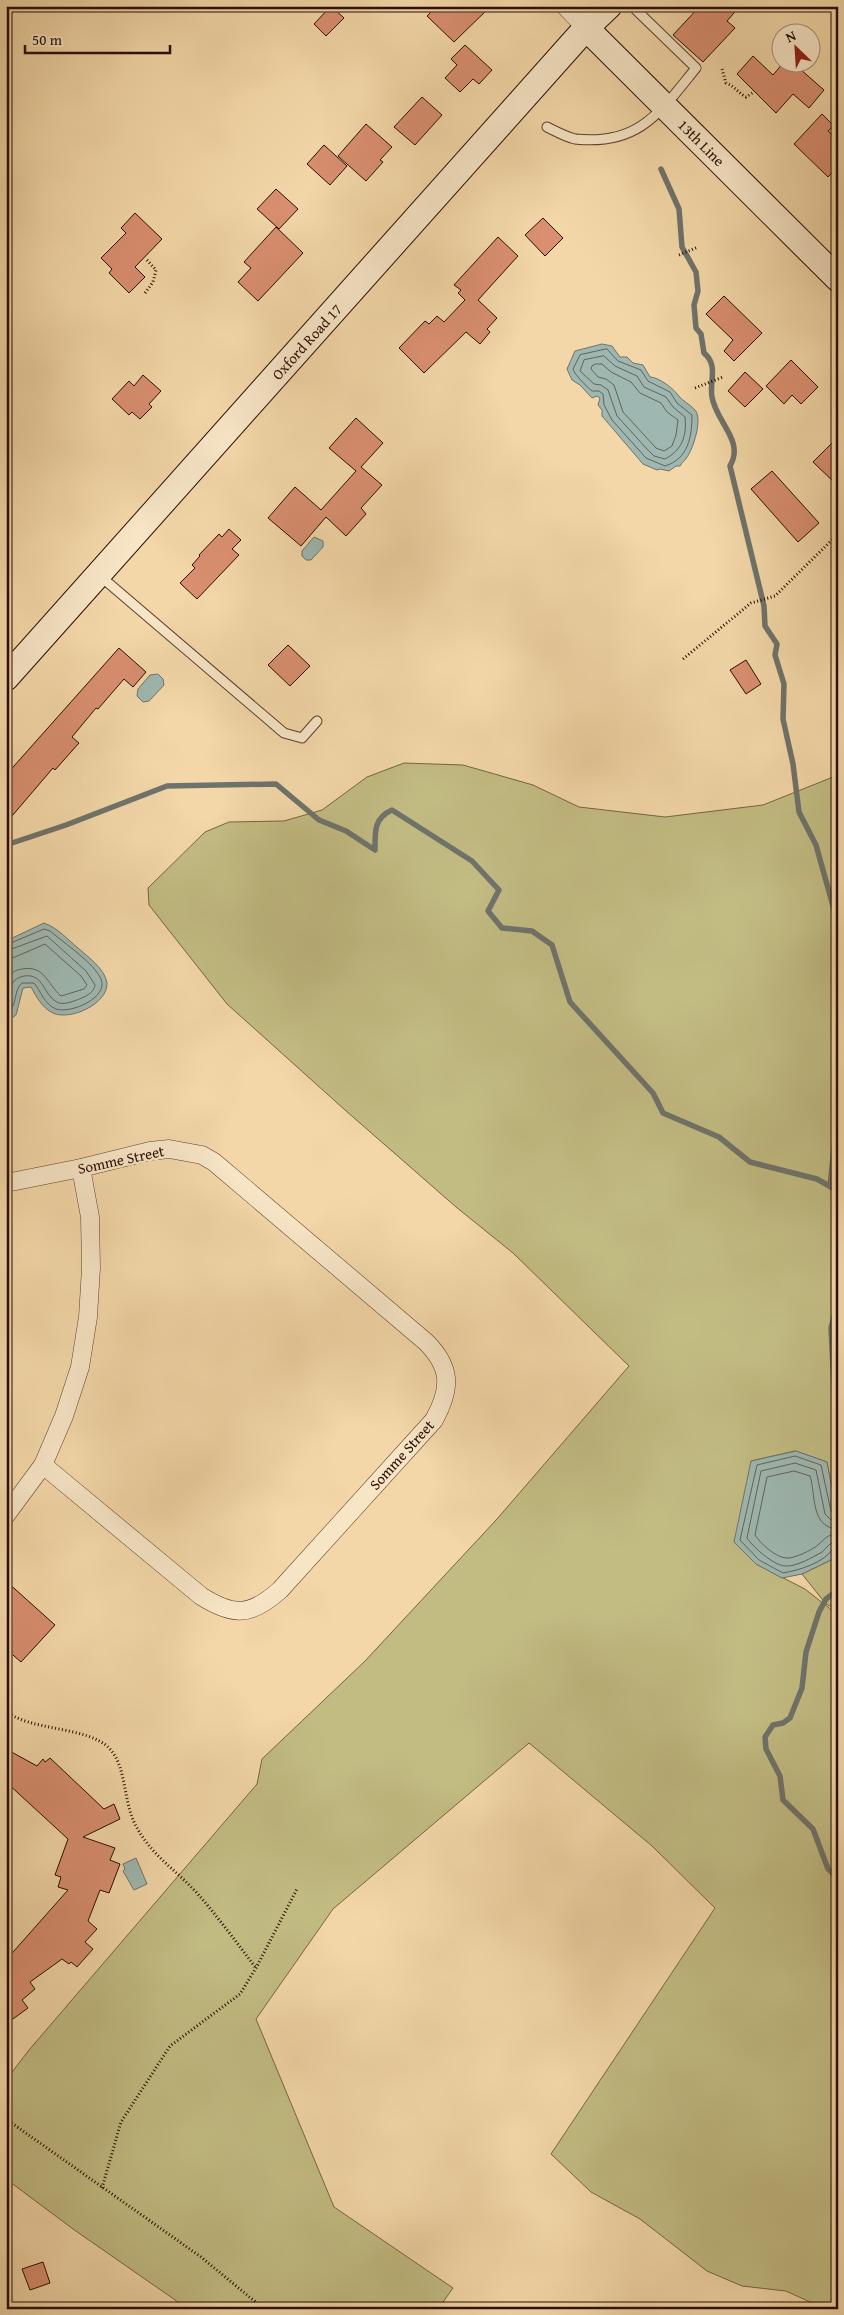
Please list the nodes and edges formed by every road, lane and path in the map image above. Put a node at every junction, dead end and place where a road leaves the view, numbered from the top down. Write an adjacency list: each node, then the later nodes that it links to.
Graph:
1 (565, 6): 4 (street, 13th Line)
2 (609, 6): 4 (main road, Oxford Road 17)
3 (632, 6): 7 (lane)
4 (586, 28): 7 (main road, 13th Line); 17 (main road, Oxford Road 17)
5 (722, 69): 6 (path)
6 (754, 92)
7 (664, 106): 8 (lane); 12 (main road, 13th Line)
8 (547, 127)
9 (698, 246): 10 (path)
10 (680, 254)
11 (147, 260): 13 (path)
12 (838, 279)
13 (145, 293)
14 (722, 378): 15 (path)
15 (695, 388)
16 (838, 534): 18 (path)
17 (99, 576): 19 (main road, Oxford Road 17); 20 (lane)
18 (683, 659)
19 (6, 678)
20 (317, 721)
21 (81, 1168): 22 (street, Somme Street); 23 (street); 23 (street, Somme Street)
22 (6, 1183)
23 (43, 1465): 24 (street)
24 (6, 1515)
25 (6, 1711): 27 (path)
26 (297, 1889): 27 (path)
27 (256, 1968): 29 (path)
28 (6, 2119): 29 (path)
29 (102, 2188): 30 (path)
30 (264, 2309)

